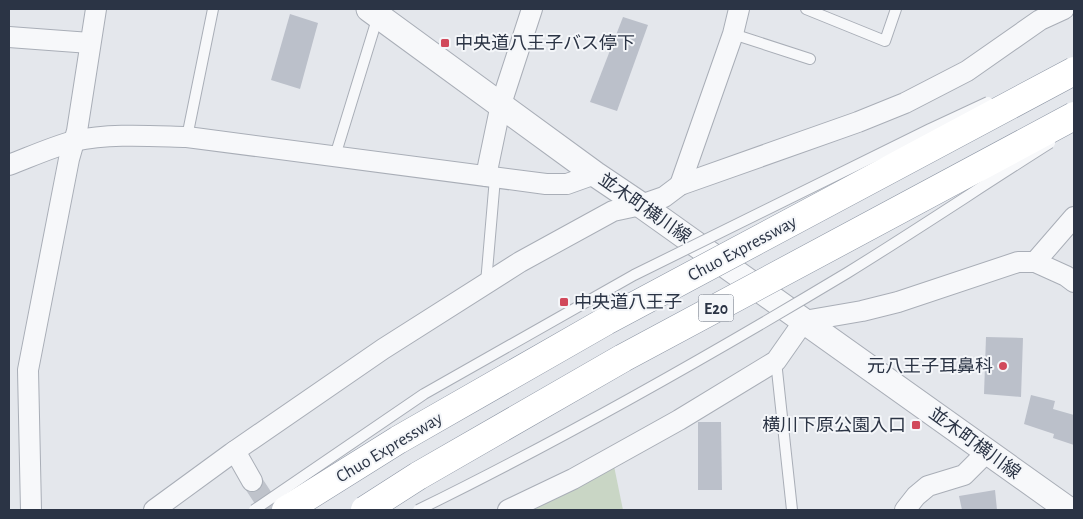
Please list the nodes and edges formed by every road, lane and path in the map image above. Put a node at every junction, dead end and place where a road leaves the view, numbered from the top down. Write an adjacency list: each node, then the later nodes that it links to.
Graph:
1 (96, 9): 12 (street)
2 (212, 9): 20 (lane)
3 (532, 9): 18 (street)
4 (739, 9): 10 (street)
5 (806, 9): 6 (lane)
6 (896, 9)
7 (1064, 9): 9 (street)
8 (374, 12): 18 (street, 並木町横川線); 23 (lane)
9 (1040, 15): 27 (street)
10 (733, 34): 13 (lane); 27 (street)
11 (9, 37): 12 (street)
12 (90, 43): 22 (street)
13 (810, 59)
14 (1074, 63): 16 (lane)
15 (1074, 71): 41 (highway, Chuo Expressway / E20, bridge)
16 (1029, 83)
17 (993, 100): 40 (lane, bridge)
18 (501, 104): 25 (street, 並木町横川線); 26 (street)
19 (1074, 116): 42 (highway, E20, bridge)
20 (187, 137): 22 (street); 23 (street)
21 (1058, 139): 43 (lane, bridge)
22 (73, 142): 24 (street); 38 (street)
23 (335, 156): 26 (street)
24 (9, 165)
25 (595, 174): 26 (street); 28 (street, 並木町横川線)
26 (490, 177): 32 (lane)
27 (680, 185): 28 (street)
28 (642, 205): 32 (street); 33 (street, 並木町横川線)
29 (1074, 216): 30 (street)
30 (1035, 262): 31 (street); 33 (street)
31 (1074, 282)
32 (486, 284): 35 (street)
33 (804, 321): 34 (street); 36 (street, 並木町横川線)
34 (776, 361): 44 (street); 45 (lane)
35 (235, 451): 37 (street); 39 (street)
36 (988, 451): 46 (street); 47 (street, 並木町横川線)
37 (252, 481)
38 (31, 510)
39 (154, 510)
40 (254, 510)
41 (286, 510)
42 (365, 510)
43 (418, 510)
44 (508, 510)
45 (792, 510)
46 (905, 510)
47 (1069, 510)

